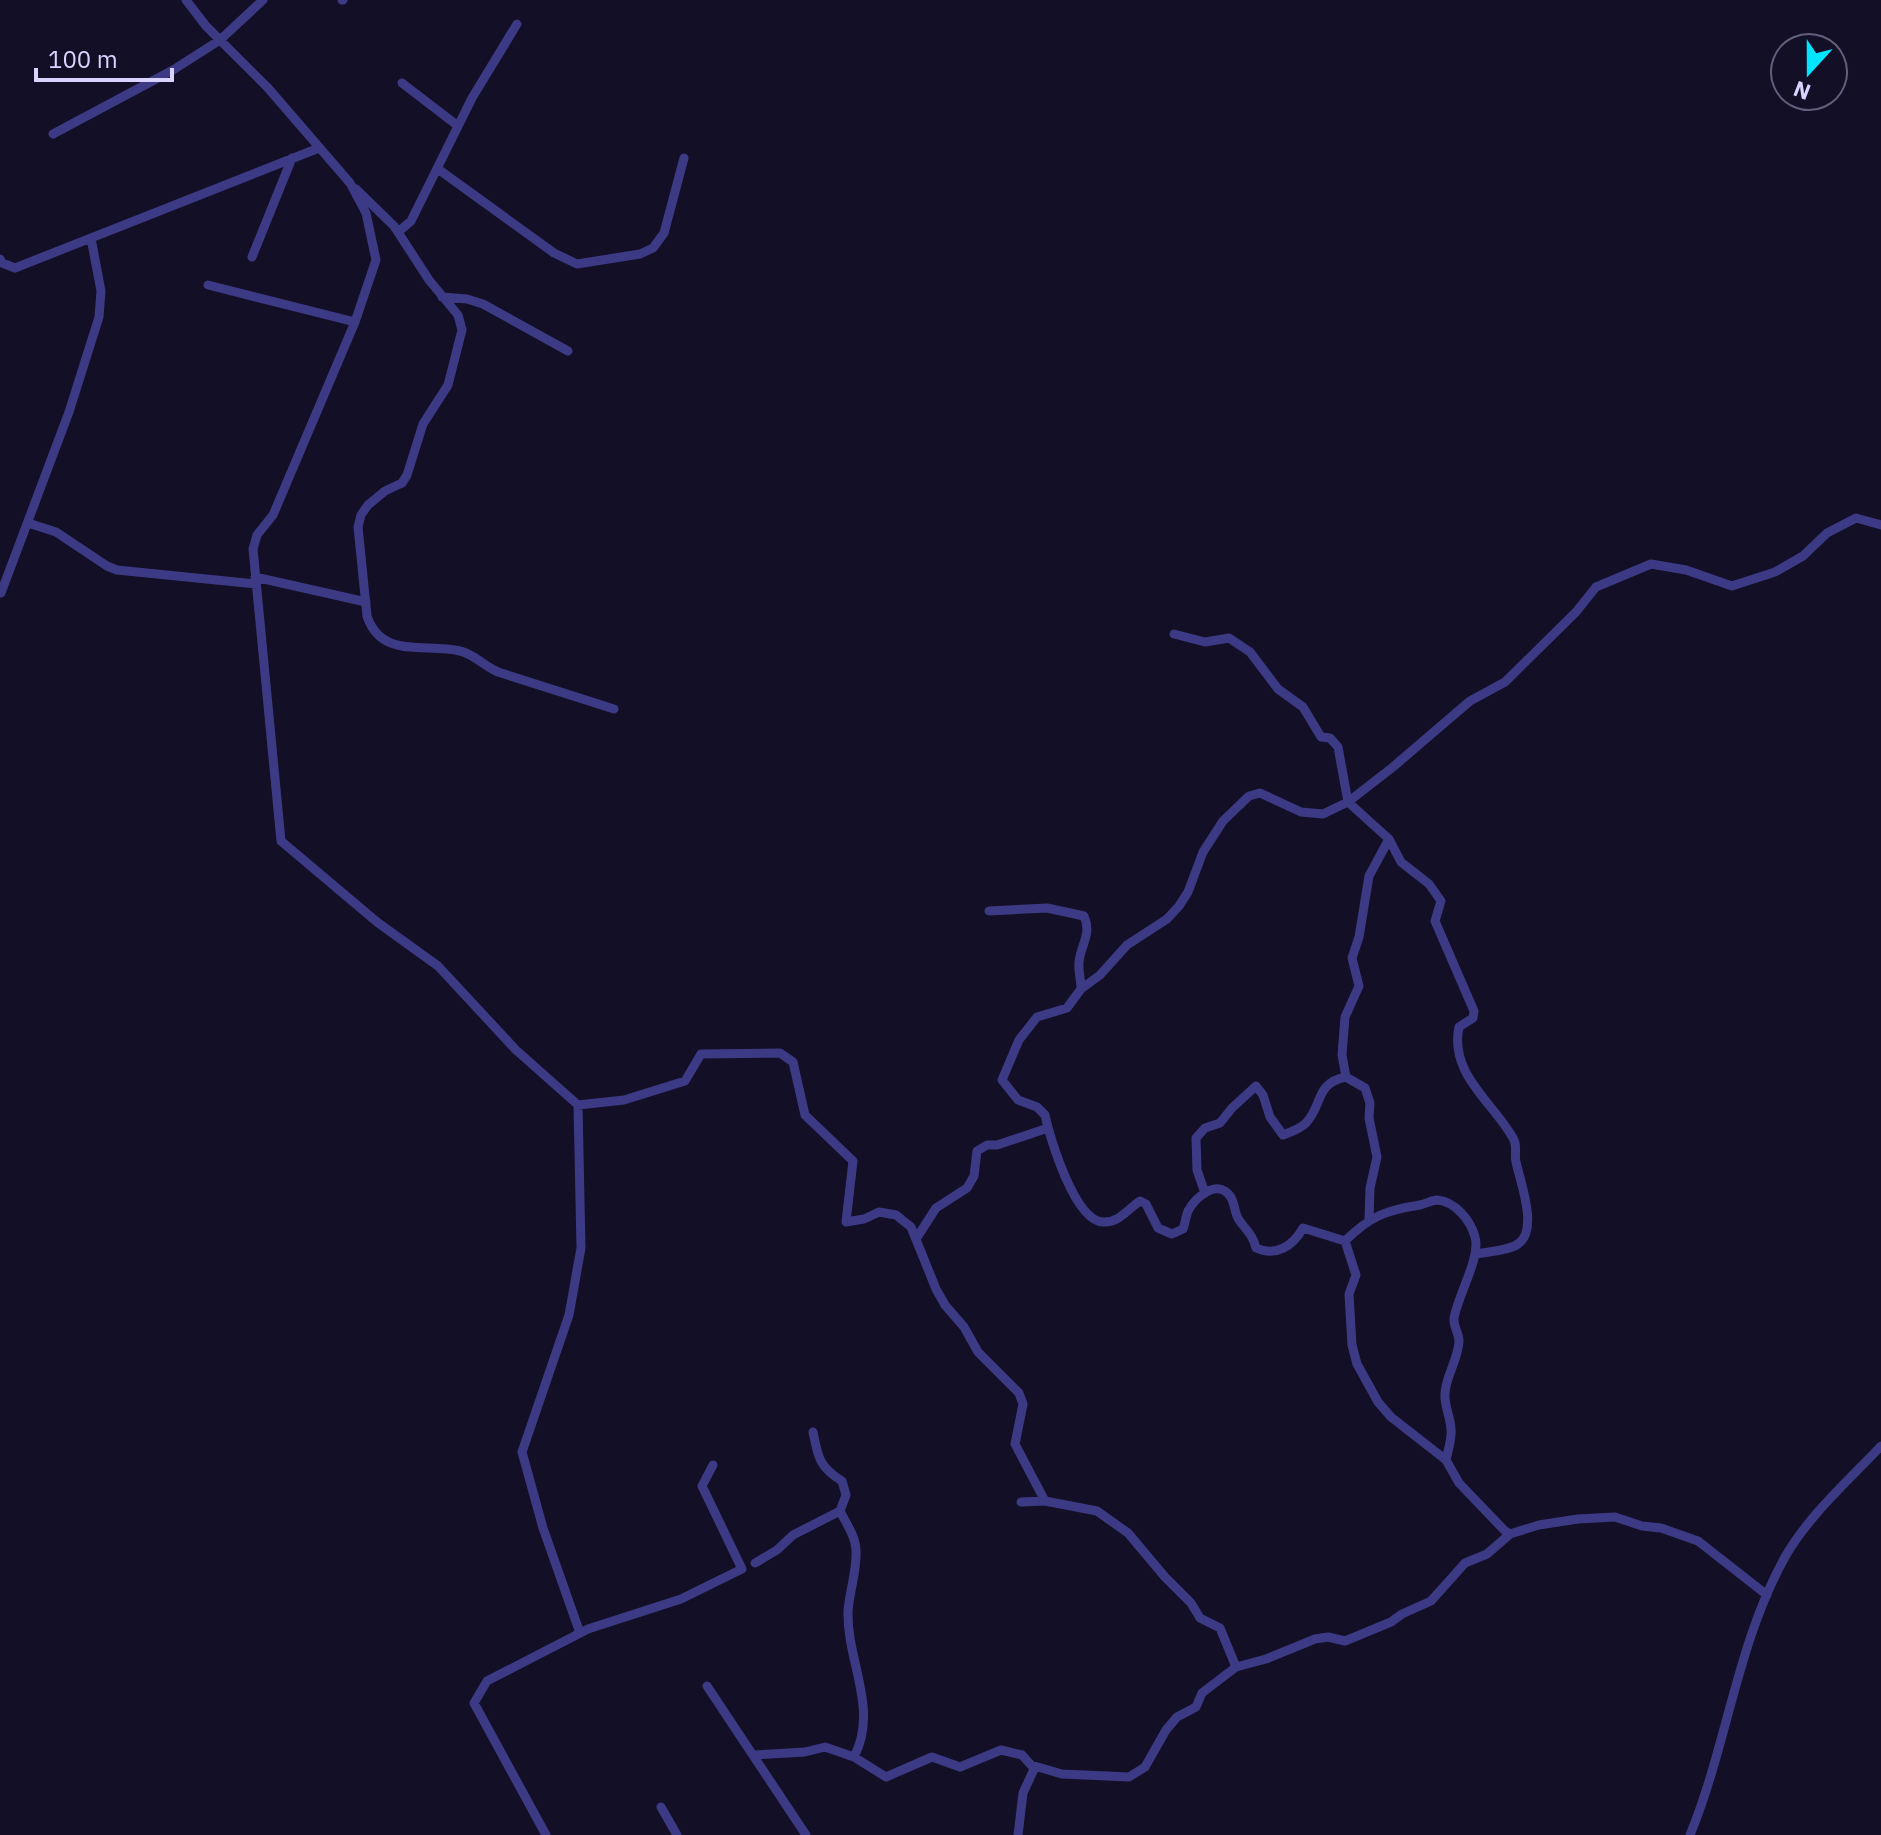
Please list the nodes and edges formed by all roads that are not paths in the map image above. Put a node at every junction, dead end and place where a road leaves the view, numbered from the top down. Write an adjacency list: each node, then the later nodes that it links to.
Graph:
1 (186, 0): 4 (street)
2 (263, 0): 4 (street)
3 (517, 24): 6 (street)
4 (220, 40): 7 (street); 8 (street)
5 (402, 83): 6 (street)
6 (458, 126): 11 (street)
7 (53, 134)
8 (319, 148): 9 (street); 12 (street)
9 (292, 158): 14 (street); 15 (street)
10 (684, 158): 11 (street)
11 (438, 169): 13 (street)
12 (350, 183): 13 (street); 19 (street)
13 (398, 232): 18 (street)
14 (91, 238): 16 (street); 21 (street)
15 (252, 257)
16 (0, 259)
17 (208, 285): 19 (street)
18 (442, 297): 20 (street); 25 (street)
19 (355, 322): 23 (street)
20 (568, 351)
21 (28, 523): 23 (street); 24 (street)
22 (1881, 525): 28 (street)
23 (256, 580): 25 (street); 33 (street)
24 (1, 593)
25 (366, 602): 27 (street)
26 (1174, 634): 28 (street)
27 (614, 709)
28 (1348, 802): 29 (street); 31 (street)
29 (1389, 839): 32 (street); 39 (street)
30 (989, 911): 31 (street)
31 (1081, 989): 34 (street)
32 (1346, 1077): 35 (street); 36 (street)
33 (578, 1105): 37 (street); 50 (street)
34 (1048, 1128): 35 (street); 37 (street)
35 (1205, 1193): 38 (street)
36 (1369, 1220): 38 (street); 39 (street)
37 (916, 1239): 44 (street)
38 (1345, 1241): 42 (street)
39 (1477, 1254): 42 (street)
40 (813, 1432): 46 (street)
41 (1881, 1446): 49 (street)
42 (1446, 1460): 47 (street)
43 (713, 1465): 50 (street)
44 (1045, 1501): 45 (street); 51 (street)
45 (1021, 1502)
46 (840, 1511): 48 (street); 54 (street)
47 (1510, 1534): 49 (street); 51 (street)
48 (755, 1563)
49 (1767, 1595): 61 (street)
50 (580, 1633): 57 (street)
51 (1236, 1667): 55 (street)
52 (707, 1686): 53 (street)
53 (754, 1755): 54 (street); 59 (street)
54 (854, 1757): 55 (street)
55 (1035, 1767): 60 (street)
56 (661, 1807): 58 (street)
57 (546, 1835)
58 (677, 1835)
59 (806, 1835)
60 (1018, 1835)
61 (1690, 1835)

